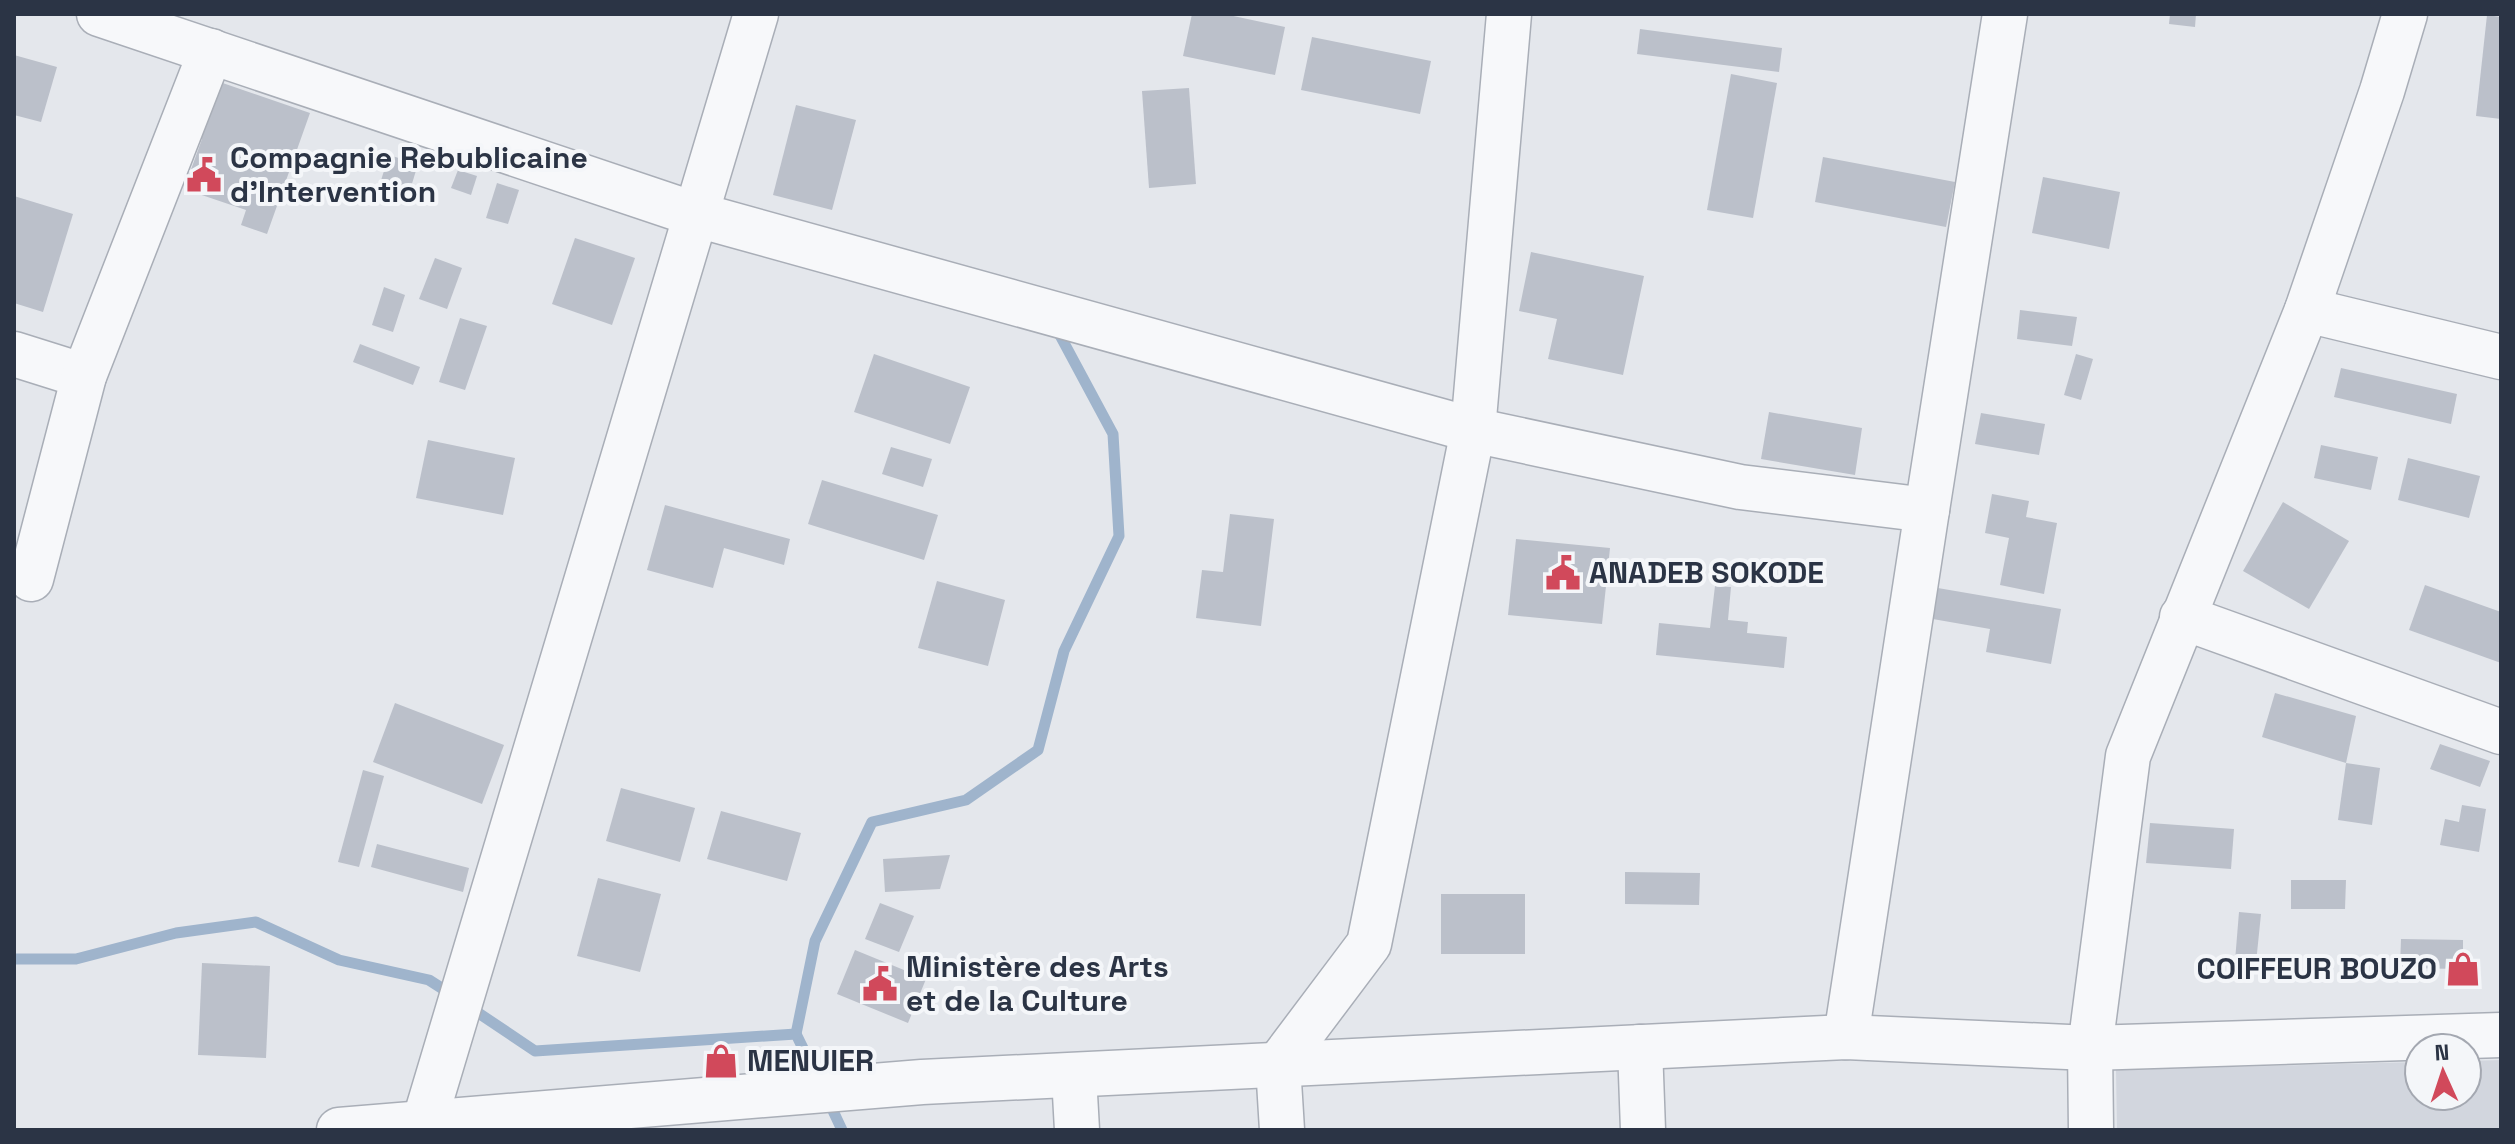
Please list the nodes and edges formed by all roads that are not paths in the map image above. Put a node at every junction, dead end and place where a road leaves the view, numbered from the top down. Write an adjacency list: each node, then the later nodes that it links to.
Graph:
1 (99, 14): 6 (street)
2 (756, 14): 7 (street)
3 (1509, 14): 12 (street)
4 (2005, 14): 13 (street)
5 (2405, 14): 8 (street)
6 (211, 51): 7 (street); 11 (street)
7 (694, 214): 12 (street); 24 (street)
8 (2307, 310): 10 (street); 15 (street)
9 (14, 354): 11 (street)
10 (2501, 357)
11 (84, 376): 14 (street)
12 (1473, 430): 13 (street); 21 (street)
13 (1927, 510): 18 (street)
14 (31, 579)
15 (2182, 617): 16 (street); 20 (street)
16 (2501, 732)
17 (2501, 1035): 20 (street)
18 (1846, 1037): 19 (street); 20 (street)
19 (1640, 1047): 21 (street); 28 (street)
20 (2090, 1048): 29 (street)
21 (1278, 1065): 22 (street); 27 (street)
22 (1074, 1076): 23 (street); 26 (street)
23 (607, 1119): 24 (street)
24 (424, 1123): 25 (street)
25 (339, 1130)
26 (1077, 1130)
27 (1282, 1130)
28 (1643, 1130)
29 (2091, 1130)

